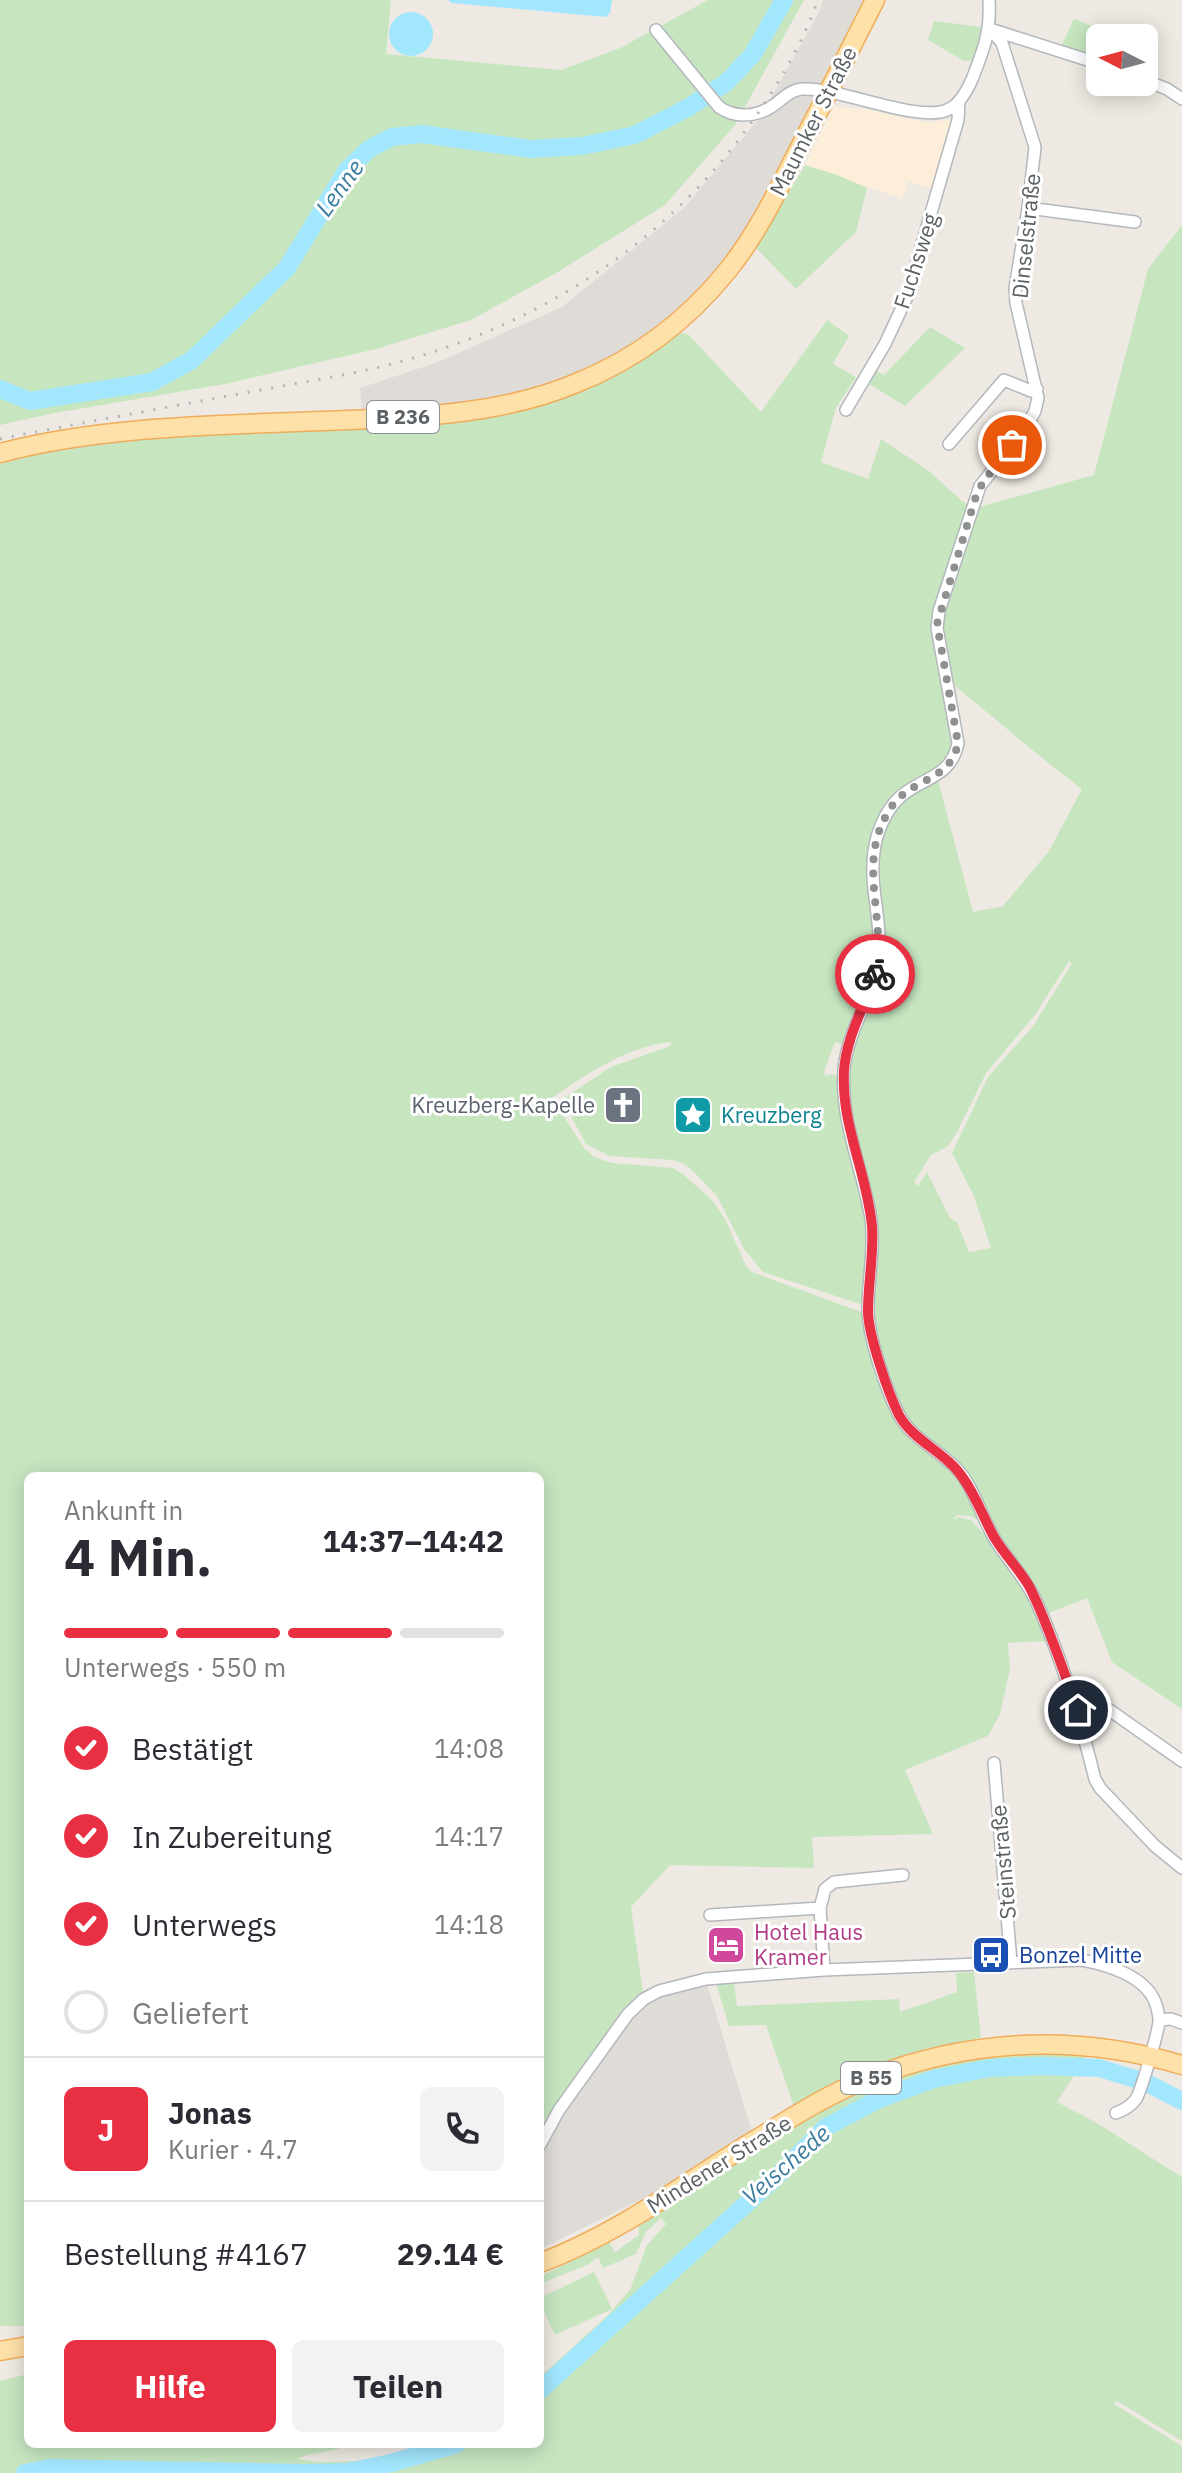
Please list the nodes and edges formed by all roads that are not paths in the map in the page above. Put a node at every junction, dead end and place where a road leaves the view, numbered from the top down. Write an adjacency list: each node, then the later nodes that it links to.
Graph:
1 (875, 0): 7 (main road, Maumker Straße / B 236)
2 (989, 0): 3 (street)
3 (990, 29): 5 (street); 9 (street, Fuchsweg); 10 (street, Dinselstraße)
4 (656, 30): 7 (street)
5 (1086, 60)
6 (1158, 85): 8 (street)
7 (828, 93): 9 (street); 15 (main road, Maumker Straße / B 236)
8 (1182, 99)
9 (959, 101): 13 (street, Fuchsweg)
10 (1028, 208): 11 (street); 12 (street, Dinselstraße)
11 (1135, 222)
12 (1037, 389): 14 (street); 16 (street)
13 (846, 410)
14 (949, 444)
15 (0, 453)
16 (1078, 1710): 17 (street); 19 (street)
17 (1182, 1761)
18 (994, 1763): 23 (street, Steinstraße)
19 (1182, 1868)
20 (903, 1875): 21 (street)
21 (820, 1908): 22 (street); 24 (street)
22 (710, 1915)
23 (1011, 1962): 24 (street); 25 (street)
24 (824, 1970): 30 (street)
25 (1159, 2020): 26 (street); 27 (street)
26 (1182, 2023)
27 (1150, 2056): 28 (main road, Mindener Straße / B 55); 29 (street); 31 (main road, Mindener Straße / B 55)
28 (1182, 2065)
29 (1116, 2113)
30 (544, 2138)
31 (544, 2261)
32 (24, 2347): 33 (main road)
33 (0, 2351)

